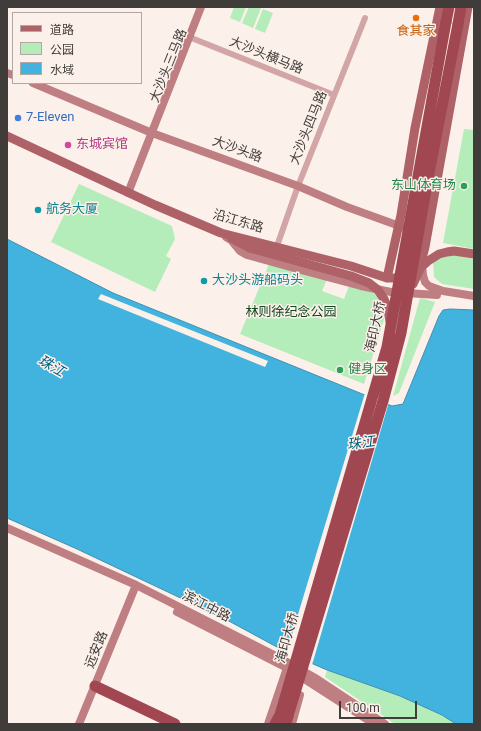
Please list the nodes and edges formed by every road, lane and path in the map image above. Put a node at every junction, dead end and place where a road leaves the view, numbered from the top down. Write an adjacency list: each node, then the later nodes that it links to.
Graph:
1 (201, 7): 8 (main road, 大沙头三马路)
2 (205, 7): 8 (main road, 大沙头三马路)
3 (440, 7): 15 (main road)
4 (449, 7): 27 (highway, 海印大桥, bridge)
5 (461, 7): 25 (highway, 海印大桥, bridge)
6 (468, 7): 16 (main road)
7 (365, 18): 10 (street, 大沙头四马路)
8 (191, 37): 10 (street, 大沙头横马路); 11 (main road, 大沙头三马路)
9 (35, 84): 11 (main road, 大沙头路)
10 (334, 95): 13 (street, 大沙头四马路)
11 (152, 132): 13 (main road, 大沙头路); 14 (main road, 大沙头三马路)
12 (7, 136): 14 (main road, 沿江东路)
13 (298, 186): 17 (main road, 大沙头路); 19 (street, 大沙头四马路)
14 (128, 193): 18 (main road, 沿江东路)
15 (401, 215): 16 (main road); 17 (main road)
16 (429, 225): 20 (main road)
17 (398, 226): 20 (main road, 大沙头路); 22 (main road)
18 (221, 233): 19 (main road, 沿江东路); 23 (main road); 27 (main road, bridge)
19 (277, 246): 22 (main road, 沿江东路)
20 (425, 247): 22 (main road); 24 (main road)
21 (474, 254): 25 (main road, bridge)
22 (388, 278): 23 (main road, 沿江东路)
23 (437, 294): 26 (main road, 沿江东路)
24 (474, 296)
25 (408, 298): 35 (highway, 海印大桥, bridge)
26 (474, 300)
27 (389, 338): 35 (highway, 海印大桥, bridge)
28 (7, 528): 30 (main road, 滨江中路)
29 (7, 534): 30 (main road, 滨江中路)
30 (134, 588): 31 (main road, 滨江中路); 32 (main road, 滨江中路); 34 (main road, 远安路)
31 (287, 668): 32 (main road); 33 (main road, 滨江中路); 38 (main road)
32 (298, 668): 33 (main road); 40 (main road, 滨江中路)
33 (304, 678): 35 (main road); 39 (main road, 滨江中路)
34 (95, 686): 36 (main road, 远安路); 37 (highway)
35 (283, 722)
36 (79, 724)
37 (175, 724)
38 (268, 724)
39 (374, 724)
40 (386, 724)

